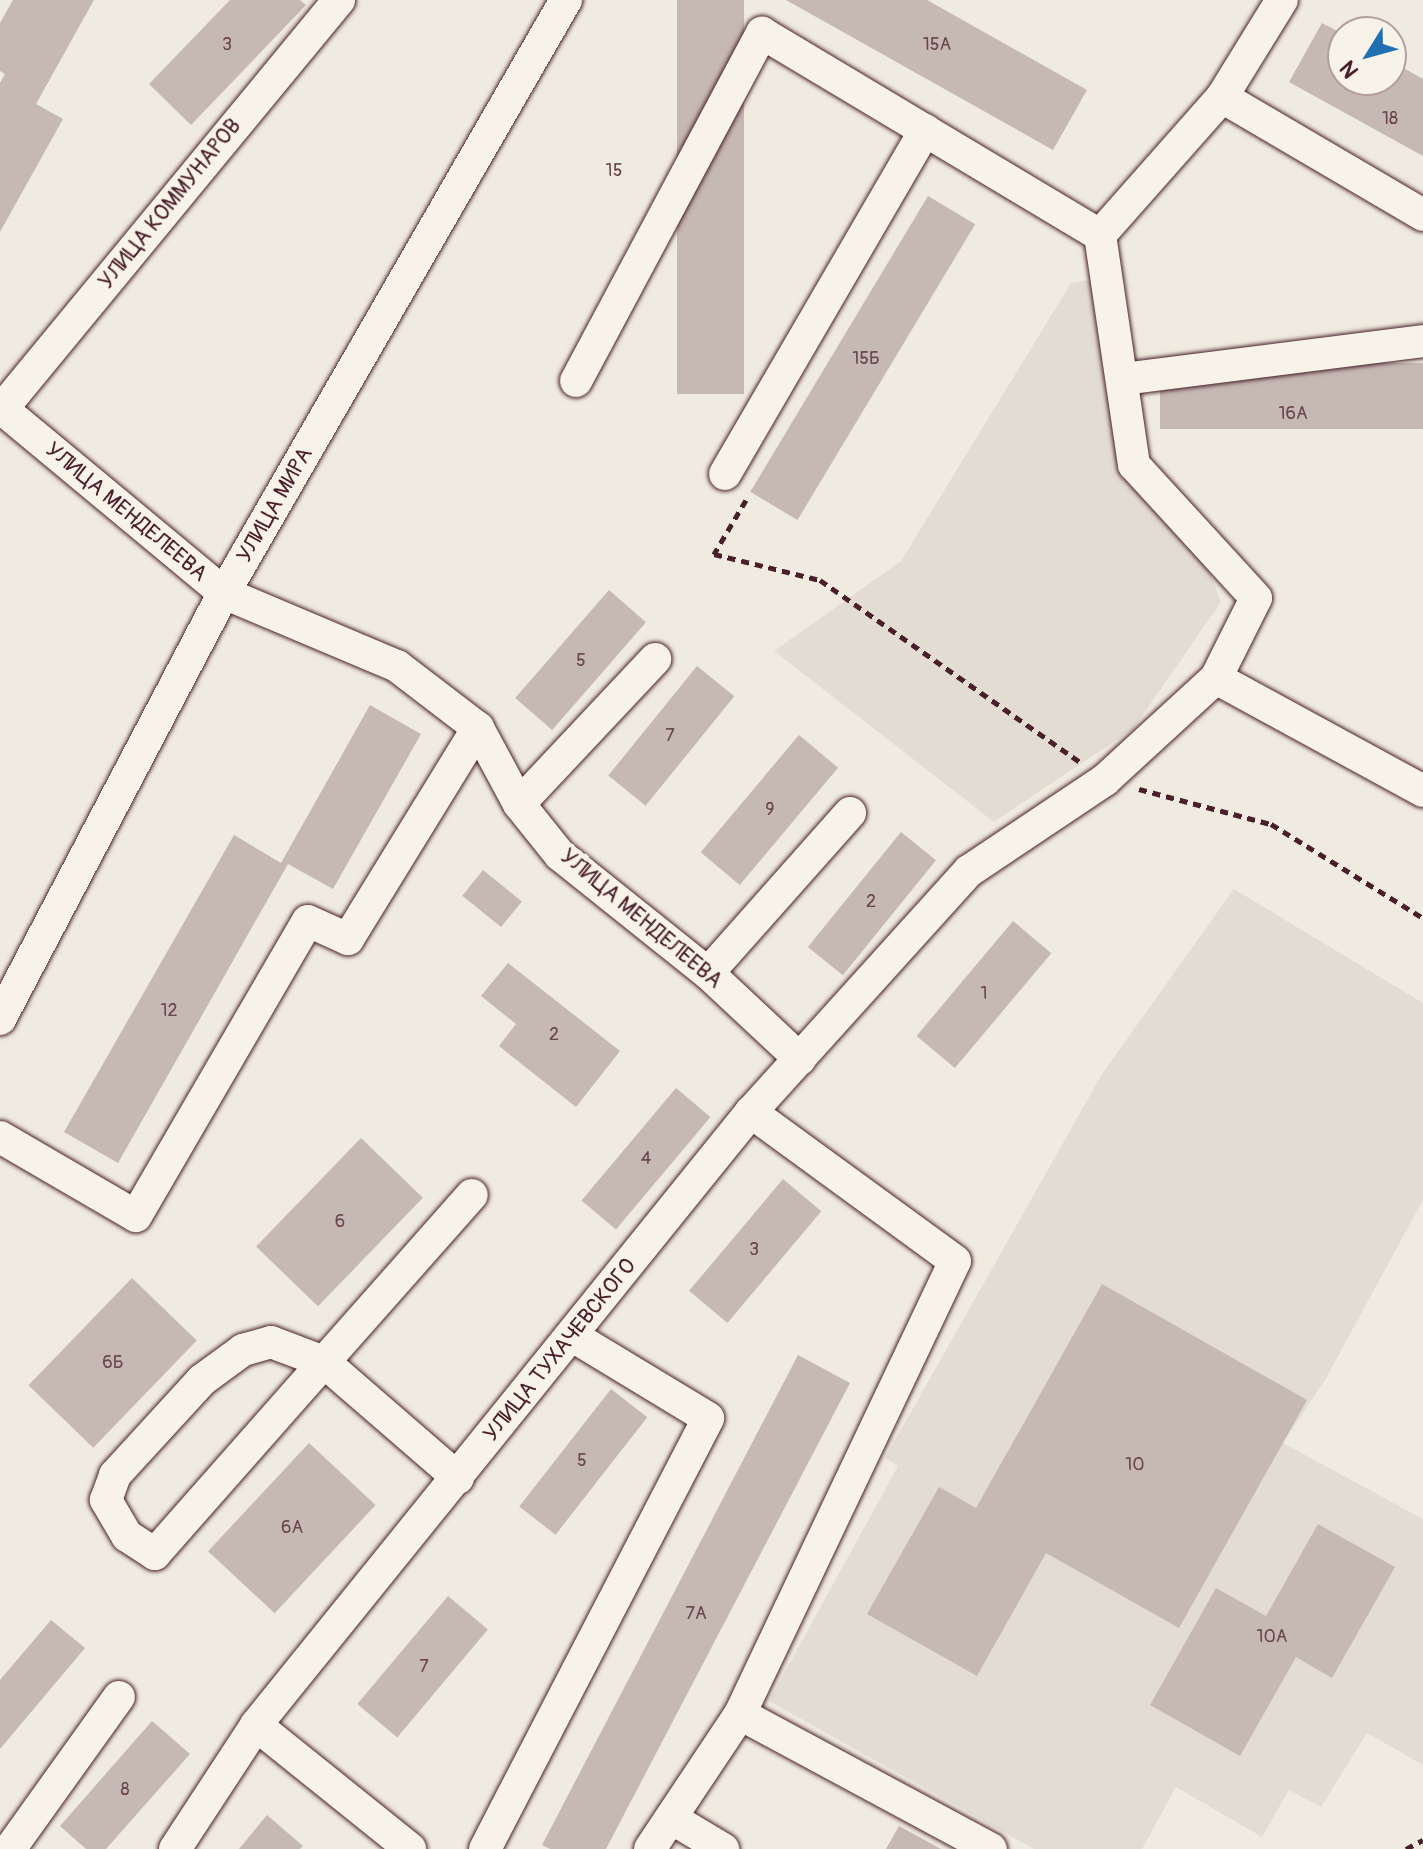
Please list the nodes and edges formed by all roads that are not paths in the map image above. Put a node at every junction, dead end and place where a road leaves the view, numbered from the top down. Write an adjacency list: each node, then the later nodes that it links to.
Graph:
1 (339, 0): 11 (street, УЛИЦА КОММУНАРОВ)
2 (566, 0): 13 (street, УЛИЦА МИРА)
3 (1282, 0): 4 (street)
4 (1222, 97): 6 (street); 7 (street)
5 (925, 130): 7 (street); 10 (street); 12 (street)
6 (1423, 215)
7 (1100, 235): 9 (street)
8 (1423, 341): 9 (street)
9 (1122, 379): 15 (street)
10 (576, 381)
11 (1, 408): 13 (street, УЛИЦА МЕНДЕЛЕЕВА)
12 (725, 474)
13 (224, 593): 16 (street, УЛИЦА МЕНДЕЛЕЕВА); 21 (street, УЛИЦА МИРА)
14 (655, 659): 18 (street)
15 (1216, 678): 17 (street); 22 (street, УЛИЦА ТУХАЧЕВСКОГО)
16 (478, 728): 18 (street, УЛИЦА МЕНДЕЛЕЕВА); 24 (street)
17 (1423, 791)
18 (519, 804): 20 (street, УЛИЦА МЕНДЕЛЕЕВА)
19 (850, 813): 20 (street)
20 (708, 973): 22 (street, УЛИЦА МЕНДЕЛЕЕВА)
21 (0, 1019)
22 (800, 1059): 23 (street, УЛИЦА ТУХАЧЕВСКОГО)
23 (751, 1112): 26 (street, УЛИЦА ТУХАЧЕВСКОГО); 30 (street)
24 (0, 1137)
25 (472, 1195): 27 (street)
26 (571, 1335): 28 (street, УЛИЦА ТУХАЧЕВСКОГО); 36 (street)
27 (324, 1362): 27 (street); 28 (street)
28 (458, 1478): 31 (street, УЛИЦА ТУХАЧЕВСКОГО)
29 (119, 1697): 33 (street)
30 (740, 1714): 32 (street); 39 (street)
31 (256, 1725): 34 (street, УЛИЦА ТУХАЧЕВСКОГО); 35 (street)
32 (671, 1818): 37 (street); 38 (street)
33 (10, 1849)
34 (175, 1849)
35 (410, 1849)
36 (485, 1849)
37 (650, 1849)
38 (723, 1849)
39 (991, 1849)

